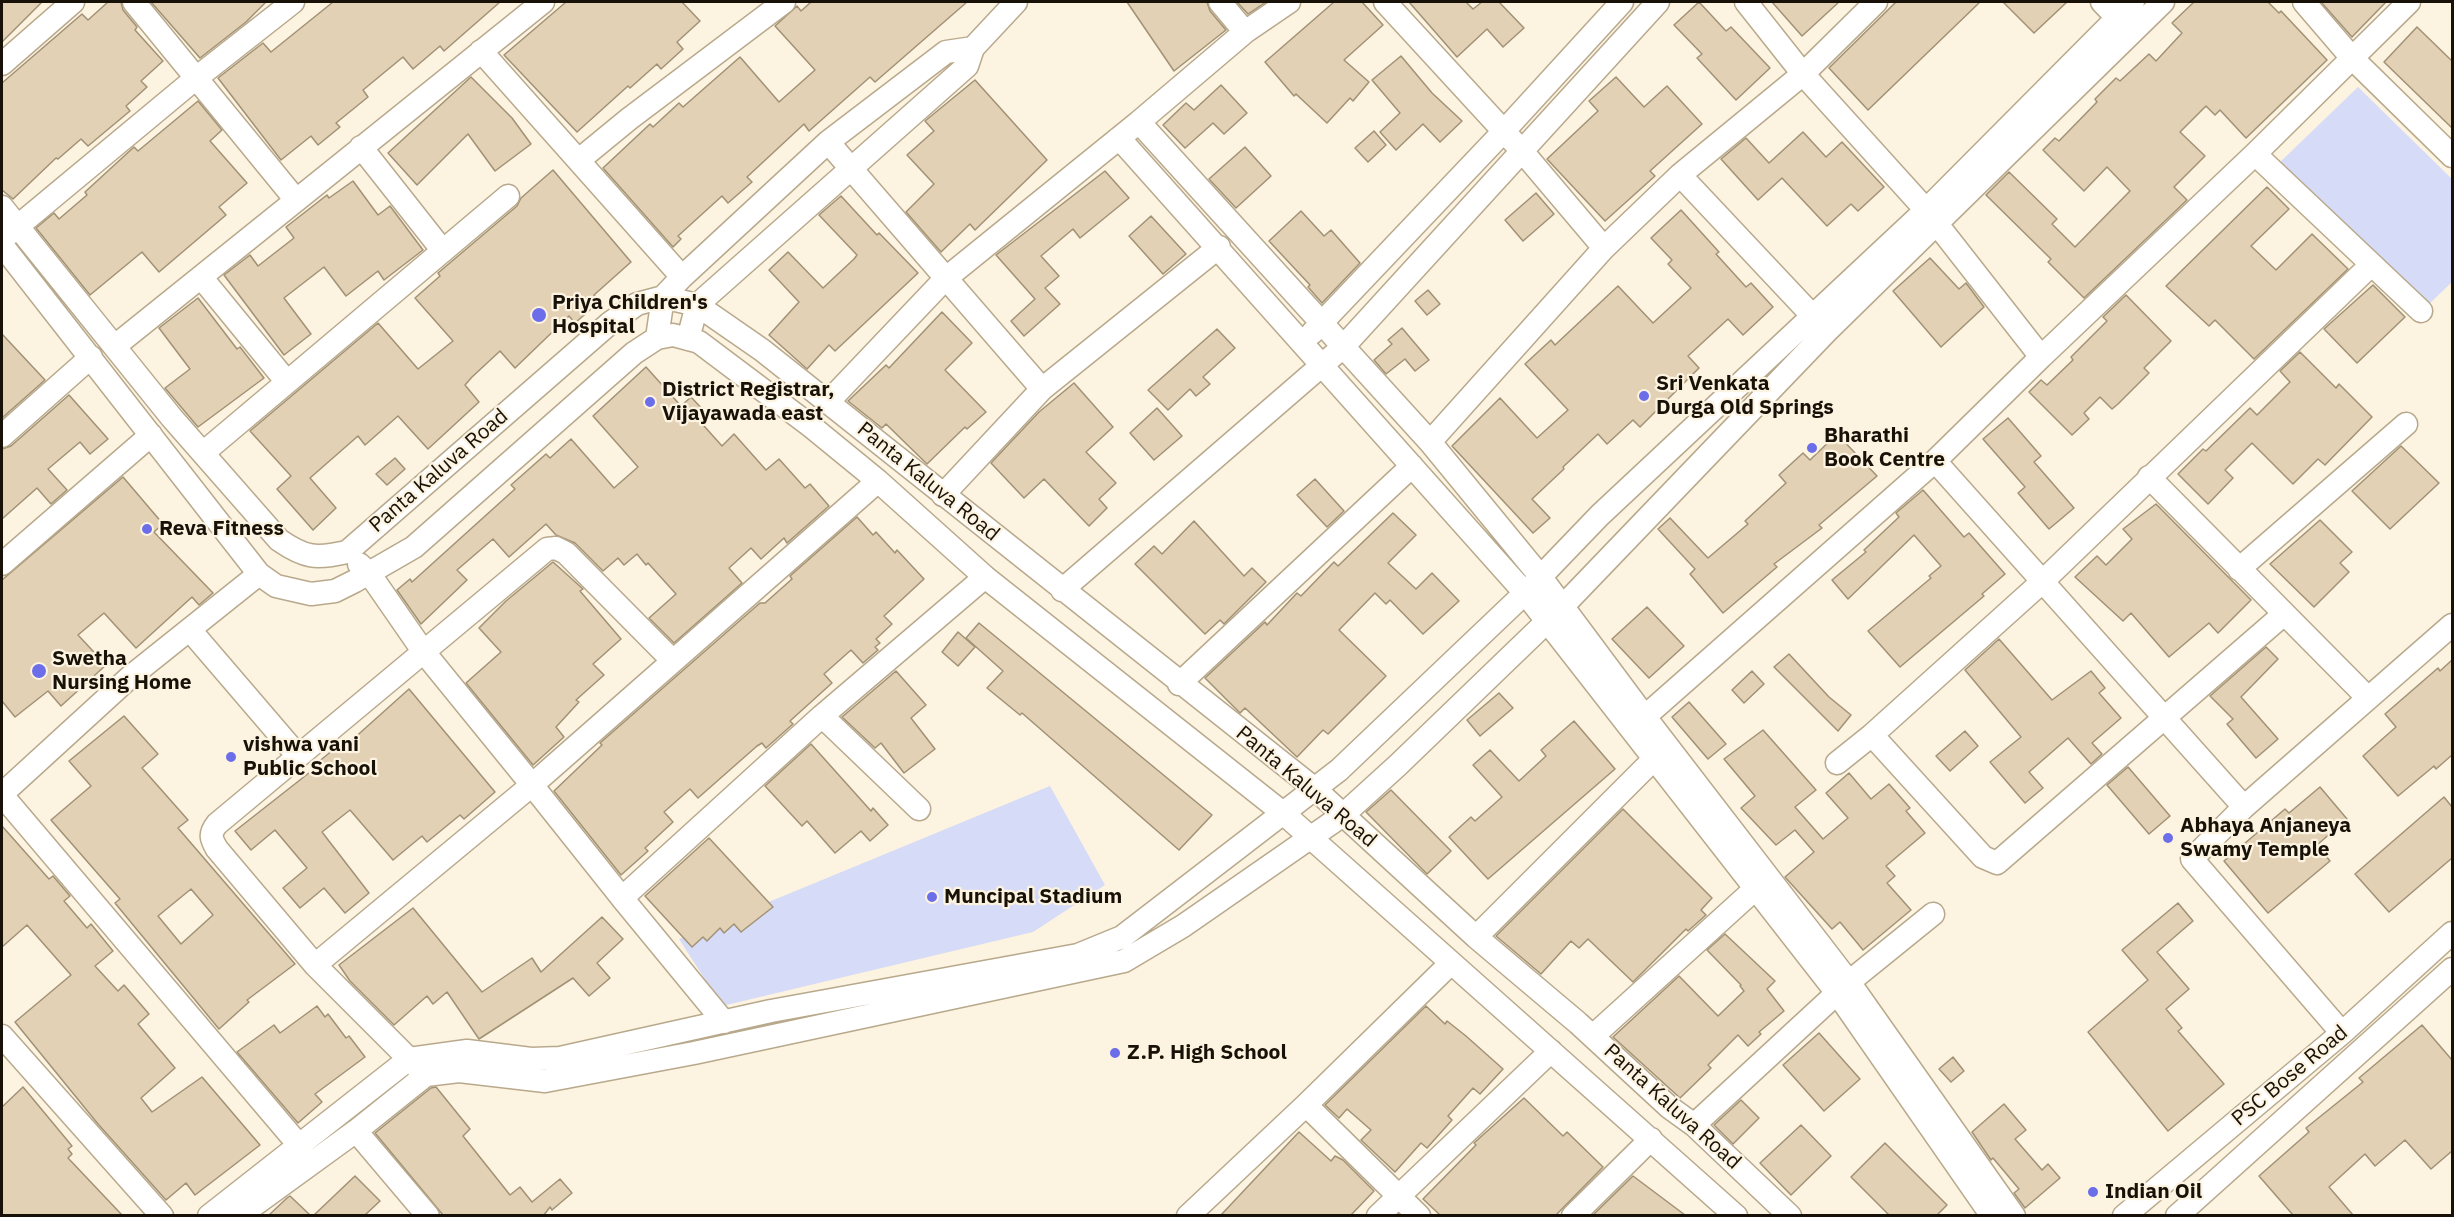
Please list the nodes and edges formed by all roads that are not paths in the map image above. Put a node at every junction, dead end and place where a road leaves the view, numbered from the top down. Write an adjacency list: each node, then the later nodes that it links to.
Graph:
1 (74, 2): 22 (street)
2 (134, 2): 24 (street)
3 (293, 2): 24 (street)
4 (543, 2): 20 (street)
5 (784, 2): 33 (street)
6 (1016, 2): 19 (street)
7 (1220, 2): 18 (street)
8 (1289, 2): 18 (street)
9 (1385, 2): 26 (street)
10 (1622, 2): 26 (street)
11 (1658, 2): 30 (street)
12 (1746, 2): 23 (street)
13 (1876, 2): 23 (street)
14 (2163, 2): 17 (street)
15 (2304, 2): 21 (street)
16 (2409, 2): 21 (street)
17 (2120, 13): 39 (street)
18 (1245, 32): 25 (street)
19 (973, 48): 28 (street); 34 (street)
20 (481, 51): 29 (street); 33 (street)
21 (2352, 58): 31 (street); 32 (street)
22 (2, 64)
23 (1803, 74): 35 (street); 39 (street)
24 (195, 79): 37 (street); 40 (street)
25 (1139, 122): 27 (street); 51 (street)
26 (1504, 131): 30 (street); 51 (street)
27 (1119, 138): 41 (street); 47 (street)
28 (828, 142): 34 (street); 46 (street)
29 (361, 147): 37 (street); 43 (street)
30 (1522, 151): 42 (street); 57 (street)
31 (2255, 154): 44 (street); 59 (street)
32 (2452, 156)
33 (579, 160): 46 (street)
34 (852, 170): 47 (street); 49 (street)
35 (1680, 175): 42 (street); 52 (street)
36 (507, 196): 43 (street)
37 (296, 200): 45 (street)
38 (2, 207): 40 (street, Panta Kaluva Road)
39 (1931, 218): 52 (street); 59 (street)
40 (7, 238): 56 (street, Panta Kaluva Road); 58 (street, Panta Kaluva Road)
41 (1219, 247): 55 (street); 62 (street)
42 (1604, 248): 67 (street)
43 (443, 251): 61 (street)
44 (2371, 265): 50 (street); 71 (street)
45 (201, 277): 56 (street); 61 (street)
46 (682, 277): 48 (street)
47 (945, 279): 62 (street); 63 (street)
48 (663, 297): 49 (street, Panta Kaluva Road); 53 (street); 74 (street, Panta Kaluva Road)
49 (697, 306): 54 (street); 63 (street, Panta Kaluva Road)
50 (2421, 311)
51 (1322, 323): 55 (street); 57 (street)
52 (1820, 323): 79 (street); 84 (street)
53 (657, 338): 54 (street, Panta Kaluva Road); 77 (street, Panta Kaluva Road)
54 (688, 339): 72 (street, Panta Kaluva Road)
55 (1302, 342): 60 (street)
56 (115, 346): 68 (street, Panta Kaluva Road)
57 (1343, 347): 60 (street); 67 (street)
58 (91, 357): 65 (street, Panta Kaluva Road); 66 (street)
59 (2041, 357): 69 (street)
60 (1321, 364): 70 (street); 82 (street)
61 (287, 382): 68 (street)
62 (1042, 390): 73 (street)
63 (829, 401): 73 (street, Panta Kaluva Road)
64 (2406, 424): 76 (street)
65 (151, 435): 75 (street); 78 (street, Panta Kaluva Road)
66 (2, 436)
67 (1430, 442): 79 (street)
68 (203, 453): 74 (street, Panta Kaluva Road)
69 (1935, 460): 81 (street); 94 (street)
70 (1412, 466): 83 (street); 90 (street)
71 (2149, 477): 76 (street); 81 (street)
72 (878, 481): 80 (street, Panta Kaluva Road); 89 (street)
73 (943, 495): 82 (street, Panta Kaluva Road)
74 (347, 552): 77 (street)
75 (2, 564)
76 (2239, 569): 85 (street)
77 (369, 573): 78 (street, Panta Kaluva Road); 88 (street)
78 (259, 574): 87 (street)
79 (1540, 576): 83 (street); 84 (street)
80 (985, 577): 92 (street); 104 (street, Panta Kaluva Road)
81 (2042, 582): 93 (street); 95 (street)
82 (1062, 590): 90 (street, Panta Kaluva Road)
83 (1525, 593): 84 (street); 100 (street)
84 (1554, 614): 94 (street); 105 (street)
85 (2284, 614): 91 (street); 93 (street)
86 (2452, 625): 91 (street)
87 (190, 630): 97 (street); 101 (street)
88 (423, 651): 89 (street); 97 (street); 99 (street)
89 (672, 661): 99 (street)
90 (1179, 684): 100 (street, Panta Kaluva Road)
91 (2368, 698): 102 (street)
92 (822, 716): 103 (street); 108 (street)
93 (2163, 719): 95 (street); 102 (street)
94 (1638, 723): 96 (street)
95 (1872, 735): 98 (street)
96 (1661, 752): 107 (street); 111 (street); 115 (street)
97 (298, 756): 113 (street)
98 (1838, 763)
99 (532, 785): 108 (street); 113 (street)
100 (1315, 789): 104 (street); 105 (street, Panta Kaluva Road)
101 (2, 794): 127 (street)
102 (2244, 807): 117 (street)
103 (919, 809)
104 (1283, 813): 106 (street, Panta Kaluva Road); 116 (street)
105 (1343, 815): 106 (street); 111 (street, Panta Kaluva Road)
106 (1310, 838): 112 (street, Panta Kaluva Road); 122 (street)
107 (1755, 888): 115 (street); 119 (street)
108 (622, 898): 116 (street)
109 (1933, 914): 115 (street)
110 (2452, 933): 117 (street, PSC Bose Road)
111 (1476, 937): 119 (street, Panta Kaluva Road)
112 (1451, 963): 120 (street, Panta Kaluva Road); 123 (street)
113 (315, 965): 121 (street)
114 (2452, 969): 142 (street)
115 (1843, 988): 124 (street); 139 (street); 140 (street)
116 (724, 1022): 121 (street)
117 (2342, 1033): 141 (street, PSC Bose Road)
118 (2, 1035): 129 (street)
119 (1593, 1036): 124 (street, Panta Kaluva Road)
120 (1551, 1051): 126 (street, Panta Kaluva Road); 128 (street)
121 (410, 1059): 122 (street); 127 (street)
122 (426, 1075): 125 (street)
123 (1306, 1105): 128 (street); 133 (street)
124 (1694, 1125): 138 (street, Panta Kaluva Road)
125 (356, 1131): 131 (street); 132 (street)
126 (1650, 1139): 136 (street); 137 (street, Panta Kaluva Road)
127 (298, 1144): 130 (street)
128 (1399, 1194): 134 (street); 135 (street)
129 (162, 1215)
130 (209, 1215)
131 (239, 1215)
132 (428, 1215)
133 (1188, 1215)
134 (1378, 1215)
135 (1419, 1215)
136 (1573, 1215)
137 (1736, 1215)
138 (1790, 1215)
139 (1992, 1215)
140 (2014, 1215)
141 (2124, 1215)
142 (2177, 1215)

